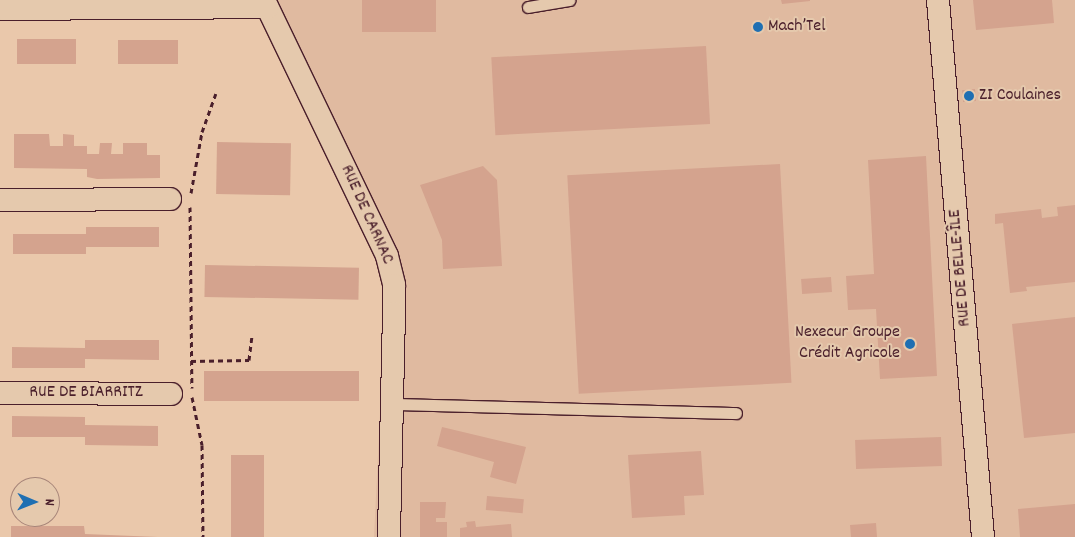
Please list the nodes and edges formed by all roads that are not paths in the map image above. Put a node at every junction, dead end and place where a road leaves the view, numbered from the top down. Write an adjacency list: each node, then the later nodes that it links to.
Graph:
1 (569, 0): 4 (lane)
2 (938, 0): 13 (street, RUE DE BELLE-ÎLE)
3 (265, 4): 5 (street); 10 (street, RUE DE CARNAC)
4 (528, 7)
5 (0, 9)
6 (170, 199): 7 (street)
7 (0, 200)
8 (0, 393): 9 (street, RUE DE BIARRITZ)
9 (171, 394)
10 (392, 404): 11 (lane); 12 (street, RUE DE CARNAC)
11 (736, 413)
12 (389, 537)
13 (983, 537)

